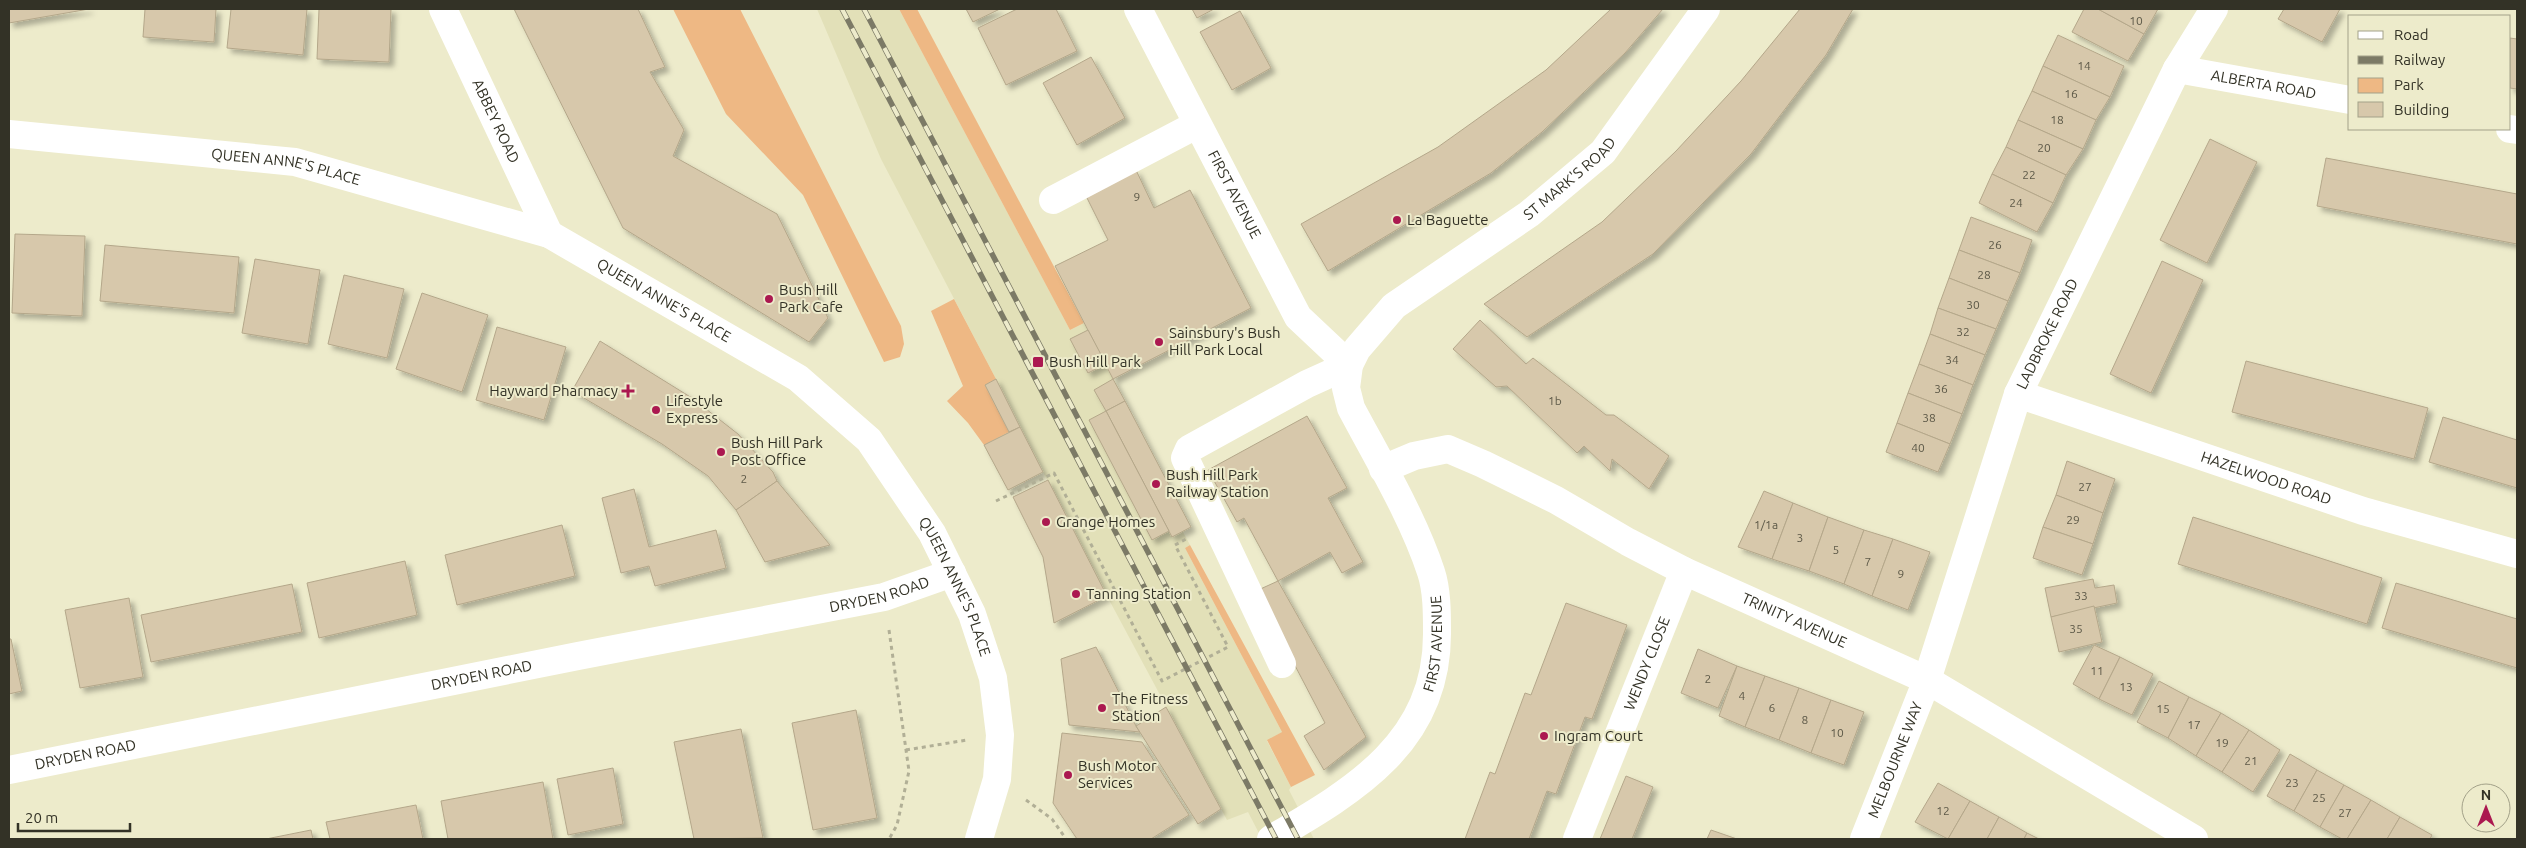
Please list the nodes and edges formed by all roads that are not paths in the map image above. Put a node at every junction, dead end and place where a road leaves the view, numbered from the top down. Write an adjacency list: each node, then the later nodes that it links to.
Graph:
1 (443, 9): 10 (street, ABBEY ROAD)
2 (1138, 9): 7 (street, FIRST AVENUE)
3 (1706, 9): 11 (street, ST MARK'S ROAD)
4 (2214, 9): 5 (street, LADBROKE ROAD)
5 (2177, 69): 6 (street, ALBERTA ROAD); 13 (street, LADBROKE ROAD)
6 (2348, 100)
7 (1196, 125): 9 (street); 12 (street, FIRST AVENUE)
8 (9, 134): 10 (street, QUEEN ANNE'S PLACE)
9 (1053, 200)
10 (549, 234): 17 (street, QUEEN ANNE'S PLACE)
11 (1394, 306): 12 (street, FIRST AVENUE)
12 (1349, 365): 14 (street, FIRST AVENUE); 18 (street)
13 (2018, 394): 15 (street, HAZELWOOD ROAD); 19 (street, LADBROKE ROAD)
14 (1383, 469): 16 (street, TRINITY AVENUE); 22 (street, FIRST AVENUE)
15 (2517, 554)
16 (1684, 571): 19 (street, TRINITY AVENUE); 23 (street, WENDY CLOSE)
17 (952, 573): 20 (street, DRYDEN ROAD); 21 (street, QUEEN ANNE'S PLACE)
18 (1282, 664)
19 (1927, 680): 24 (street, MELBOURNE WAY); 25 (street, TRINITY AVENUE)
20 (9, 770)
21 (979, 839)
22 (1271, 839)
23 (1578, 839)
24 (1864, 839)
25 (2194, 839)

